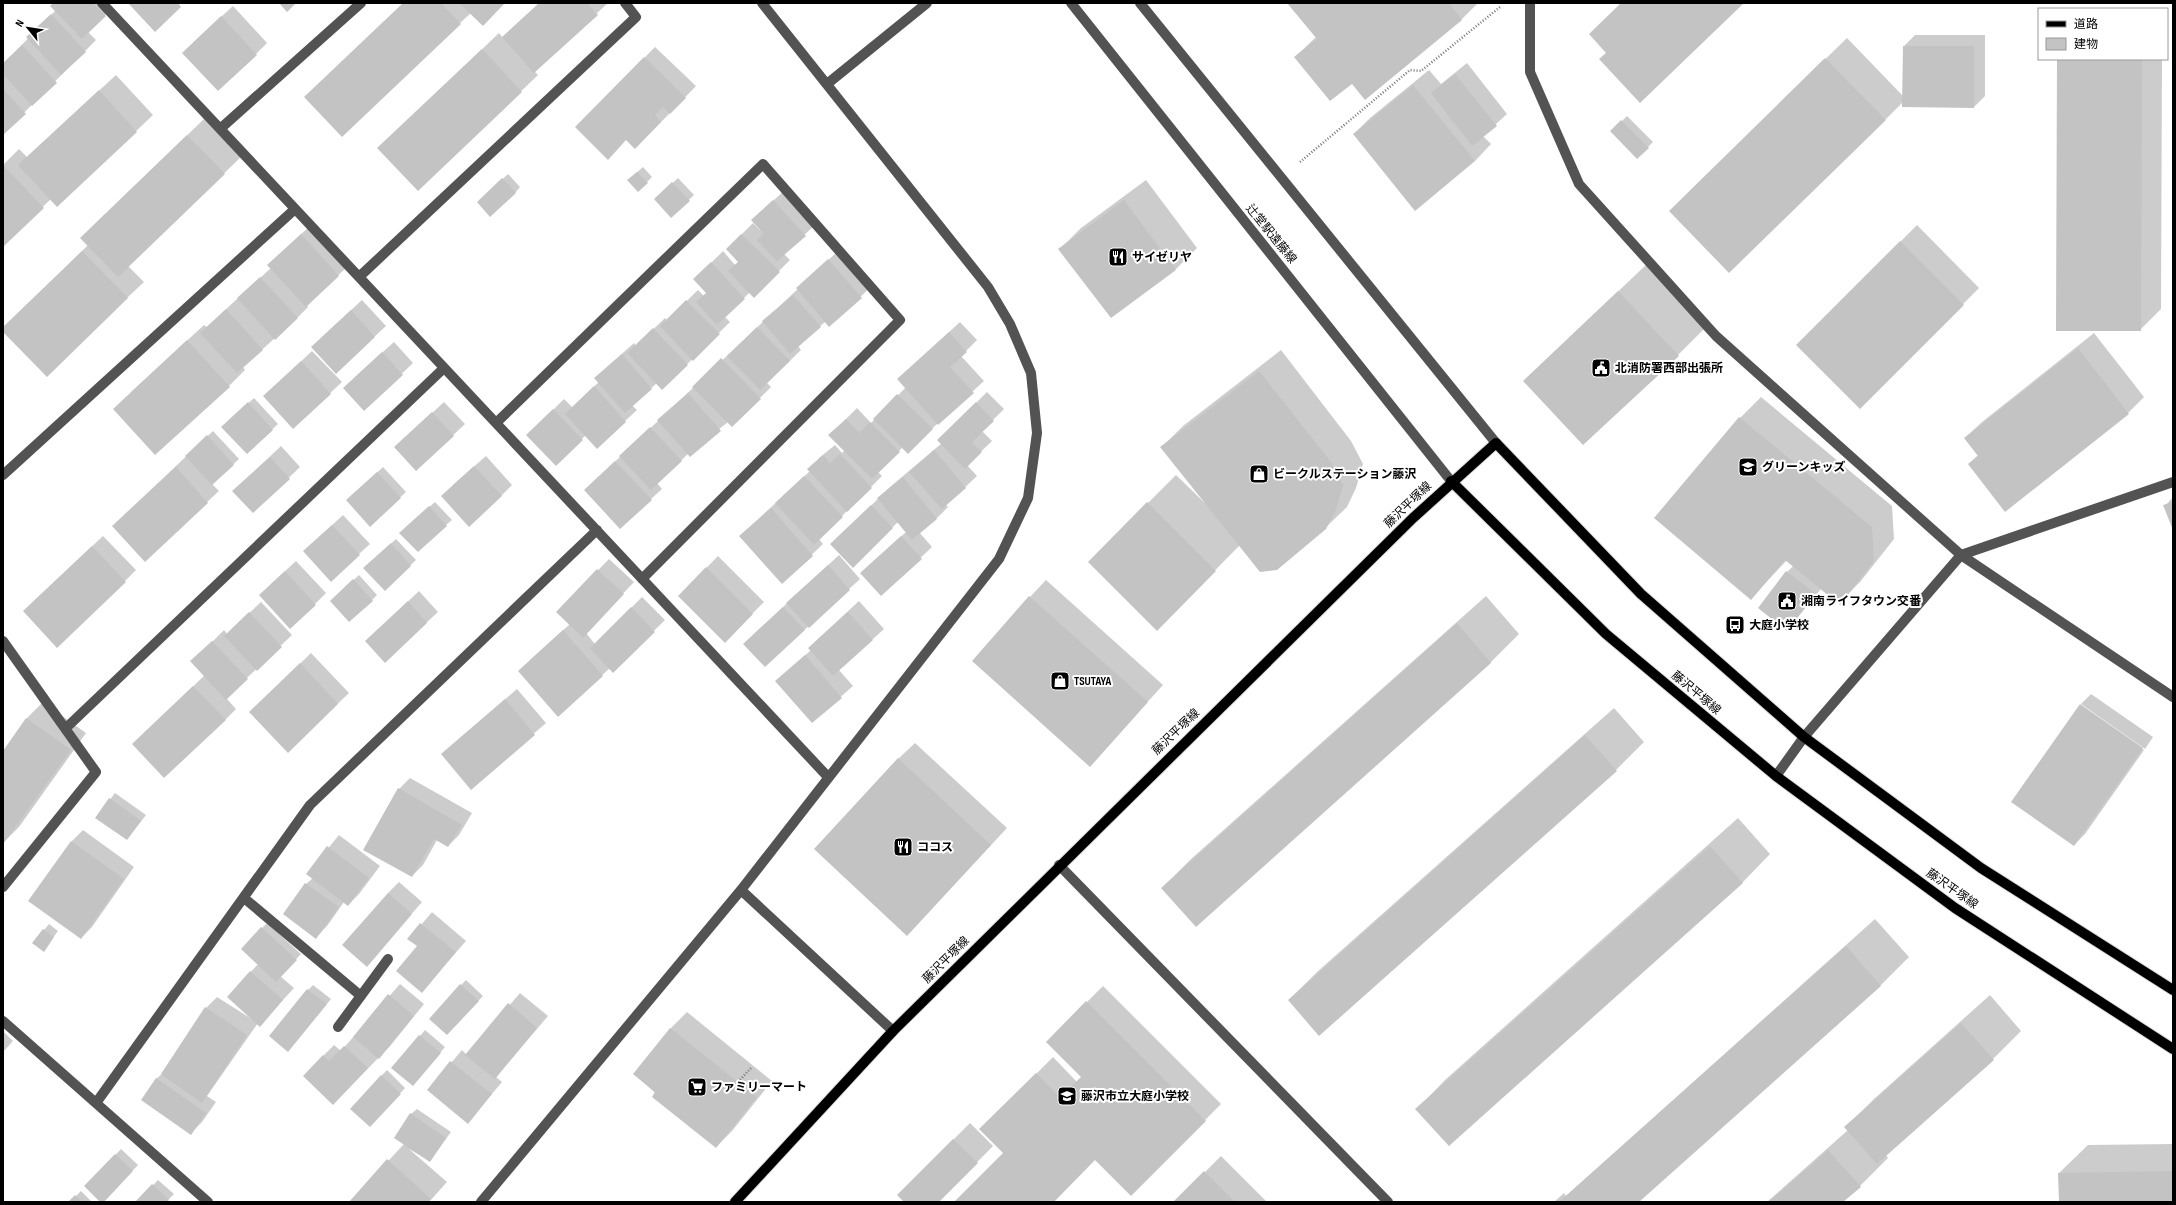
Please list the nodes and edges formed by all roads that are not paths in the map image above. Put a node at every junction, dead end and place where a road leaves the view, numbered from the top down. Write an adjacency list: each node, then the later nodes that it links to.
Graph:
1 (102, 3): 10 (street)
2 (361, 3): 10 (street)
3 (625, 3): 12 (street)
4 (762, 3): 9 (street)
5 (927, 3): 9 (street)
6 (1071, 3): 17 (street, 辻堂駅遠藤線)
7 (1140, 3): 15 (street)
8 (1530, 3): 20 (street)
9 (828, 84): 27 (street)
10 (220, 129): 11 (street)
11 (295, 209): 12 (street); 16 (street)
12 (359, 277): 13 (street)
13 (444, 368): 14 (street); 24 (street)
14 (496, 423): 19 (street); 21 (street)
15 (1496, 443): 17 (main road); 25 (main road)
16 (3, 475)
17 (1452, 481): 26 (main road, 藤沢平塚線); 28 (main road, 藤沢平塚線)
18 (2173, 482): 20 (street)
19 (597, 530): 21 (street); 31 (street)
20 (1961, 555): 23 (street); 25 (street)
21 (642, 579): 27 (street)
22 (3, 641): 24 (street)
23 (2173, 697)
24 (66, 728): 29 (street)
25 (1804, 737): 26 (street); 33 (main road)
26 (1776, 776): 38 (main road, 藤沢平塚線)
27 (828, 777): 30 (street)
28 (1059, 865): 37 (main road, 藤沢平塚線); 43 (street)
29 (3, 887)
30 (741, 890): 37 (street); 41 (street)
31 (244, 898): 34 (street); 39 (street)
32 (388, 959): 34 (street)
33 (2173, 990)
34 (361, 996): 36 (street)
35 (3, 1021): 39 (street)
36 (338, 1027)
37 (893, 1031): 42 (main road, 藤沢平塚線)
38 (2173, 1049)
39 (96, 1103): 40 (street)
40 (208, 1202)
41 (481, 1202)
42 (735, 1202)
43 (1388, 1202)

